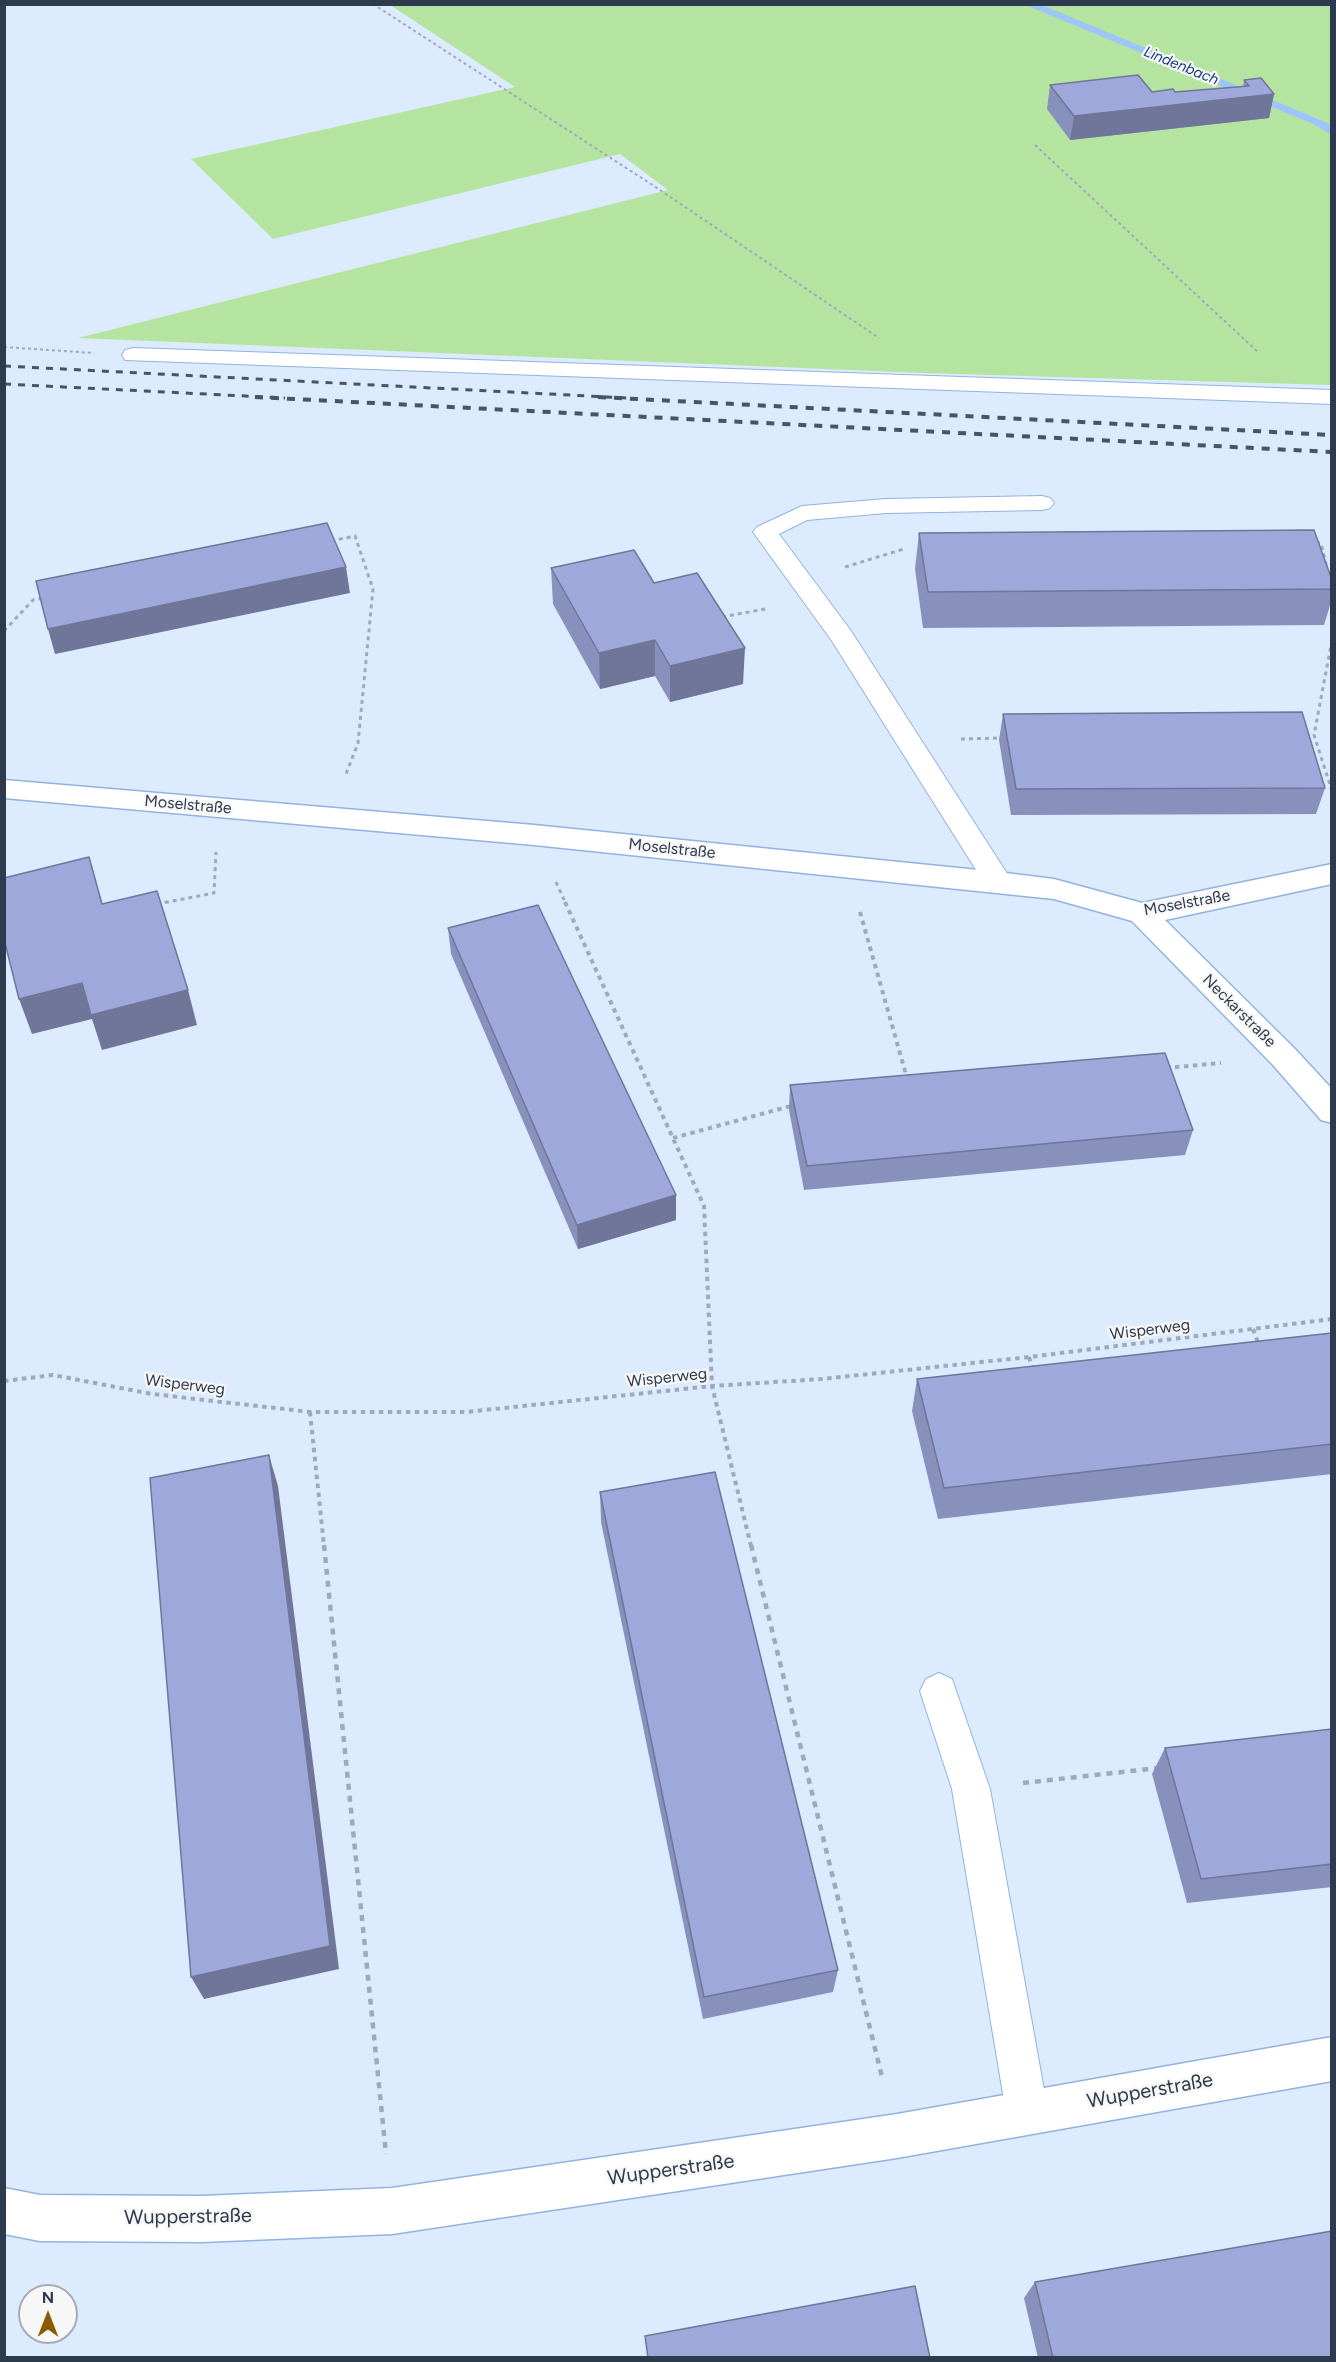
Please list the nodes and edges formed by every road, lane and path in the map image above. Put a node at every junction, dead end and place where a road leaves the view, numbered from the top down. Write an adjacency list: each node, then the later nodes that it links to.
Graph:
1 (373, 4): 5 (path)
2 (1035, 145): 6 (path)
3 (4, 347): 4 (path)
4 (133, 355): 5 (lane)
5 (949, 384): 6 (lane)
6 (1306, 396): 7 (lane)
7 (1332, 397)
8 (1042, 503): 13 (lane)
9 (320, 543): 25 (path)
10 (1310, 543): 12 (path)
11 (907, 548): 13 (path)
12 (1329, 578)
13 (808, 590): 15 (path); 21 (lane)
14 (45, 598): 16 (path)
15 (715, 619)
16 (4, 631)
17 (1332, 640): 19 (path)
18 (1302, 735): 19 (path)
19 (1314, 735): 23 (path)
20 (1004, 738): 21 (path)
21 (909, 739): 29 (lane)
22 (4, 789): 24 (street, Moselstraße)
23 (1332, 791)
24 (217, 808): 25 (street, Moselstraße); 30 (path)
25 (330, 818): 26 (street, Moselstraße)
26 (534, 835): 27 (street, Moselstraße); 37 (path)
27 (847, 867): 29 (street, Moselstraße); 34 (path)
28 (1332, 874): 31 (street, Moselstraße)
29 (998, 882): 31 (street, Moselstraße)
30 (149, 906)
31 (1142, 914): 32 (street, Neckarstraße)
32 (1284, 1057): 33 (path); 36 (street, Neckarstraße)
33 (1156, 1069)
34 (908, 1082)
35 (795, 1105): 37 (path)
36 (1332, 1112)
37 (673, 1138): 44 (path)
38 (1332, 1318): 39 (path, Wisperweg)
39 (1253, 1329): 40 (path); 41 (path, Wisperweg)
40 (1260, 1350)
41 (1029, 1357): 42 (path); 44 (path, Wisperweg)
42 (1034, 1376)
43 (4, 1381): 45 (path, Wisperweg)
44 (712, 1386): 45 (path, Wisperweg); 51 (path)
45 (310, 1412): 53 (path)
46 (939, 1691): 48 (lane)
47 (1169, 1766): 48 (path)
48 (971, 1789): 50 (lane)
49 (1332, 2059): 50 (street, Wupperstraße)
50 (1027, 2112): 51 (street, Wupperstraße)
51 (897, 2136): 53 (street, Wupperstraße)
52 (4, 2211): 53 (street, Wupperstraße)
53 (392, 2211)

